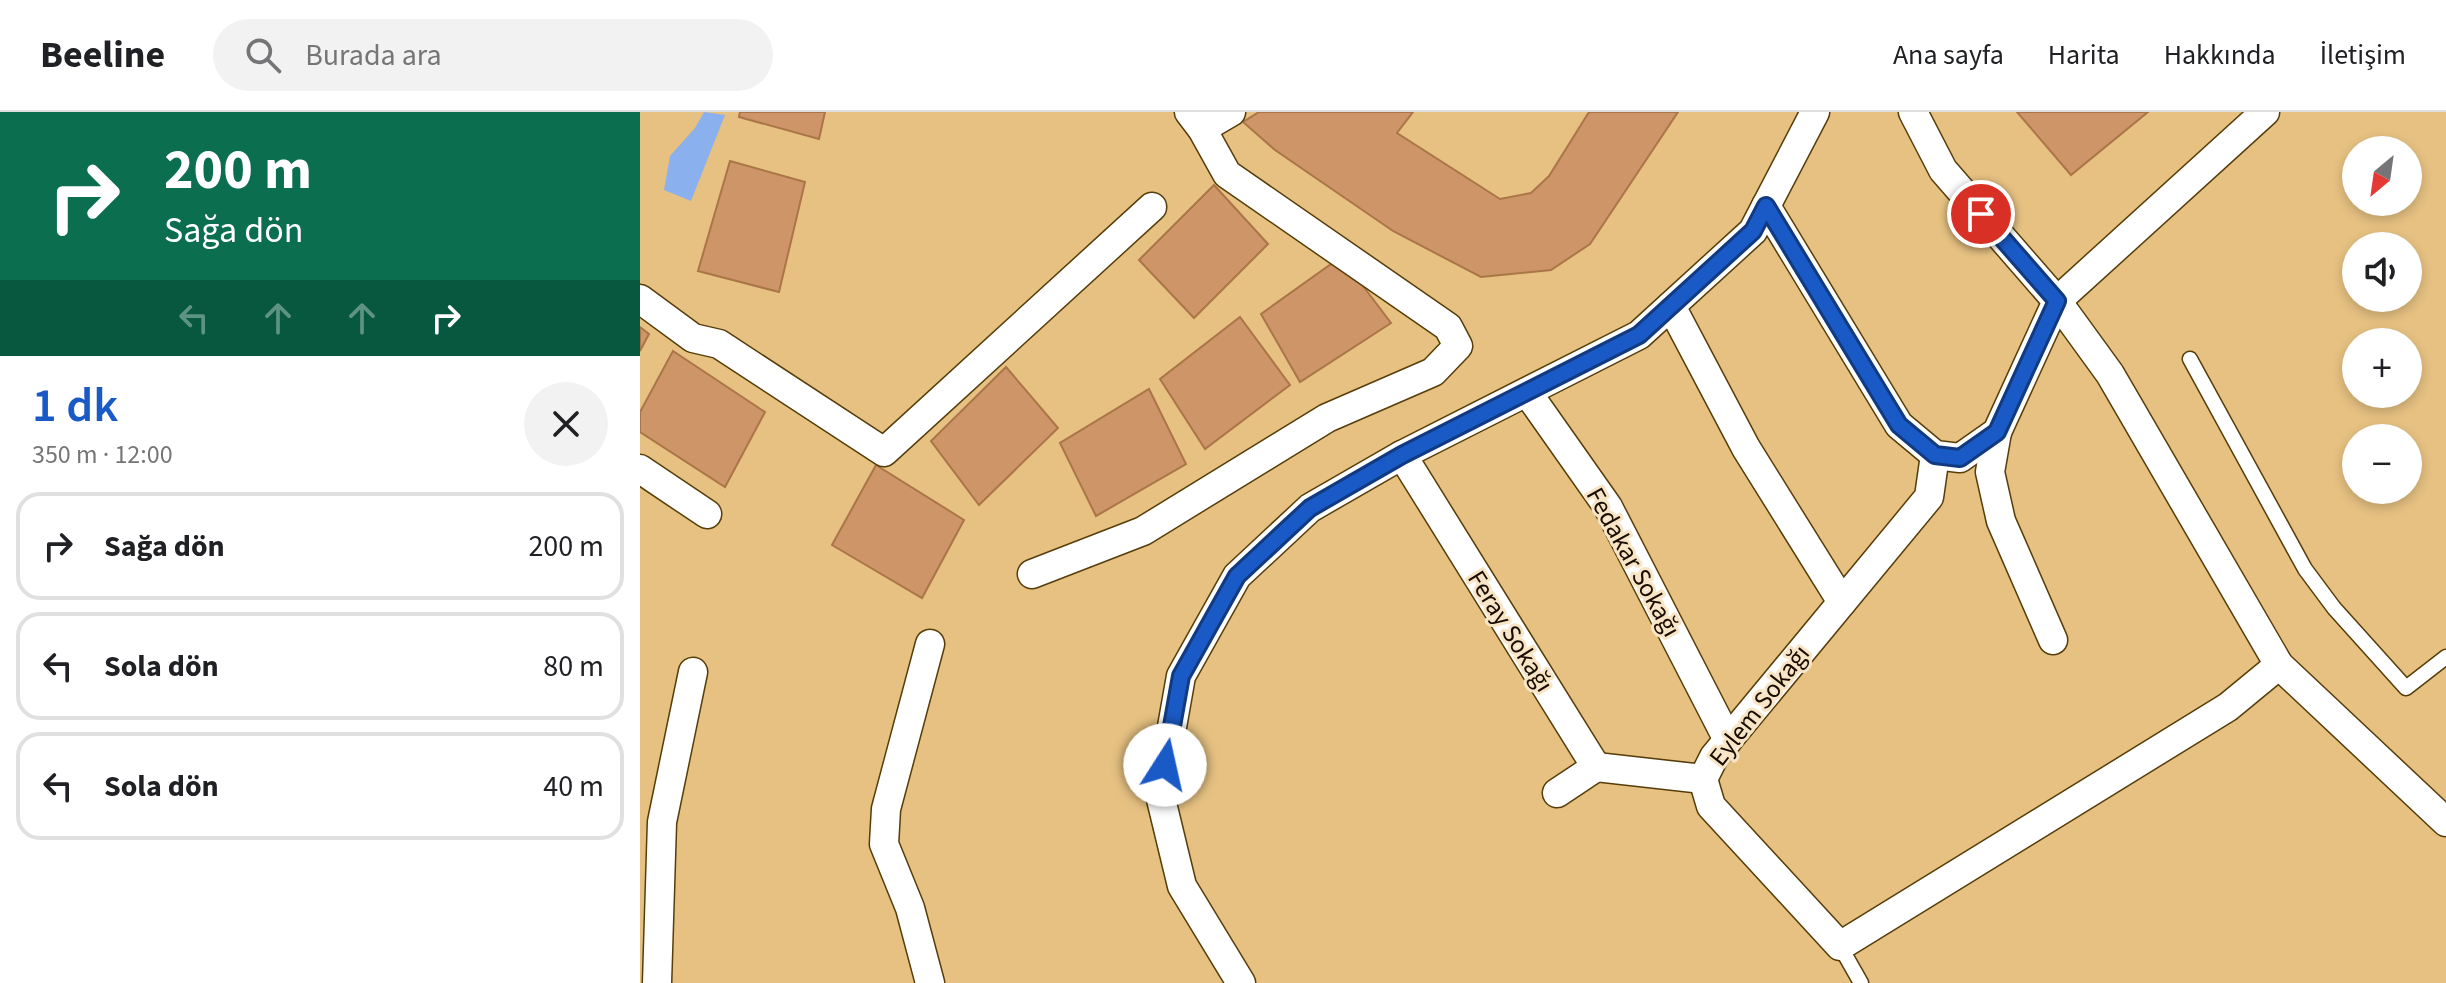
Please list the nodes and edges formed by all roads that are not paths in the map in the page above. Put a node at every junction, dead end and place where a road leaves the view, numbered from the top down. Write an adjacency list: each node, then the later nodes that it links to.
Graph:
1 (1231, 112): 5 (street)
2 (1815, 112): 6 (street)
3 (1913, 112): 9 (street)
4 (2265, 112): 9 (street)
5 (1196, 121): 18 (street)
6 (1766, 206): 10 (street); 15 (street)
7 (1152, 207): 8 (street)
8 (640, 299)
9 (2057, 301): 13 (street); 23 (street)
10 (1671, 306): 12 (street); 19 (street)
11 (2190, 359): 22 (lane)
12 (1527, 392): 14 (street); 25 (street, Fedakar Sokağı)
13 (1997, 432): 15 (street); 20 (street)
14 (1402, 455): 26 (street, Feray Sokağı); 33 (street)
15 (1935, 455): 19 (street, Eylem Sokağı)
16 (640, 469): 17 (street)
17 (707, 514)
18 (1032, 574)
19 (1842, 602): 25 (street, Eylem Sokağı)
20 (2053, 640)
21 (930, 644): 32 (street)
22 (2446, 657)
23 (2279, 665): 29 (street); 30 (street)
24 (693, 672): 31 (street)
25 (1728, 740): 27 (street, Eylem Sokağı)
26 (1596, 767): 27 (street); 28 (street)
27 (1703, 779): 30 (street, Eylem Sokağı)
28 (1557, 793)
29 (2446, 822)
30 (1840, 946): 34 (lane)
31 (657, 983)
32 (930, 983)
33 (1241, 983)
34 (1861, 983)

